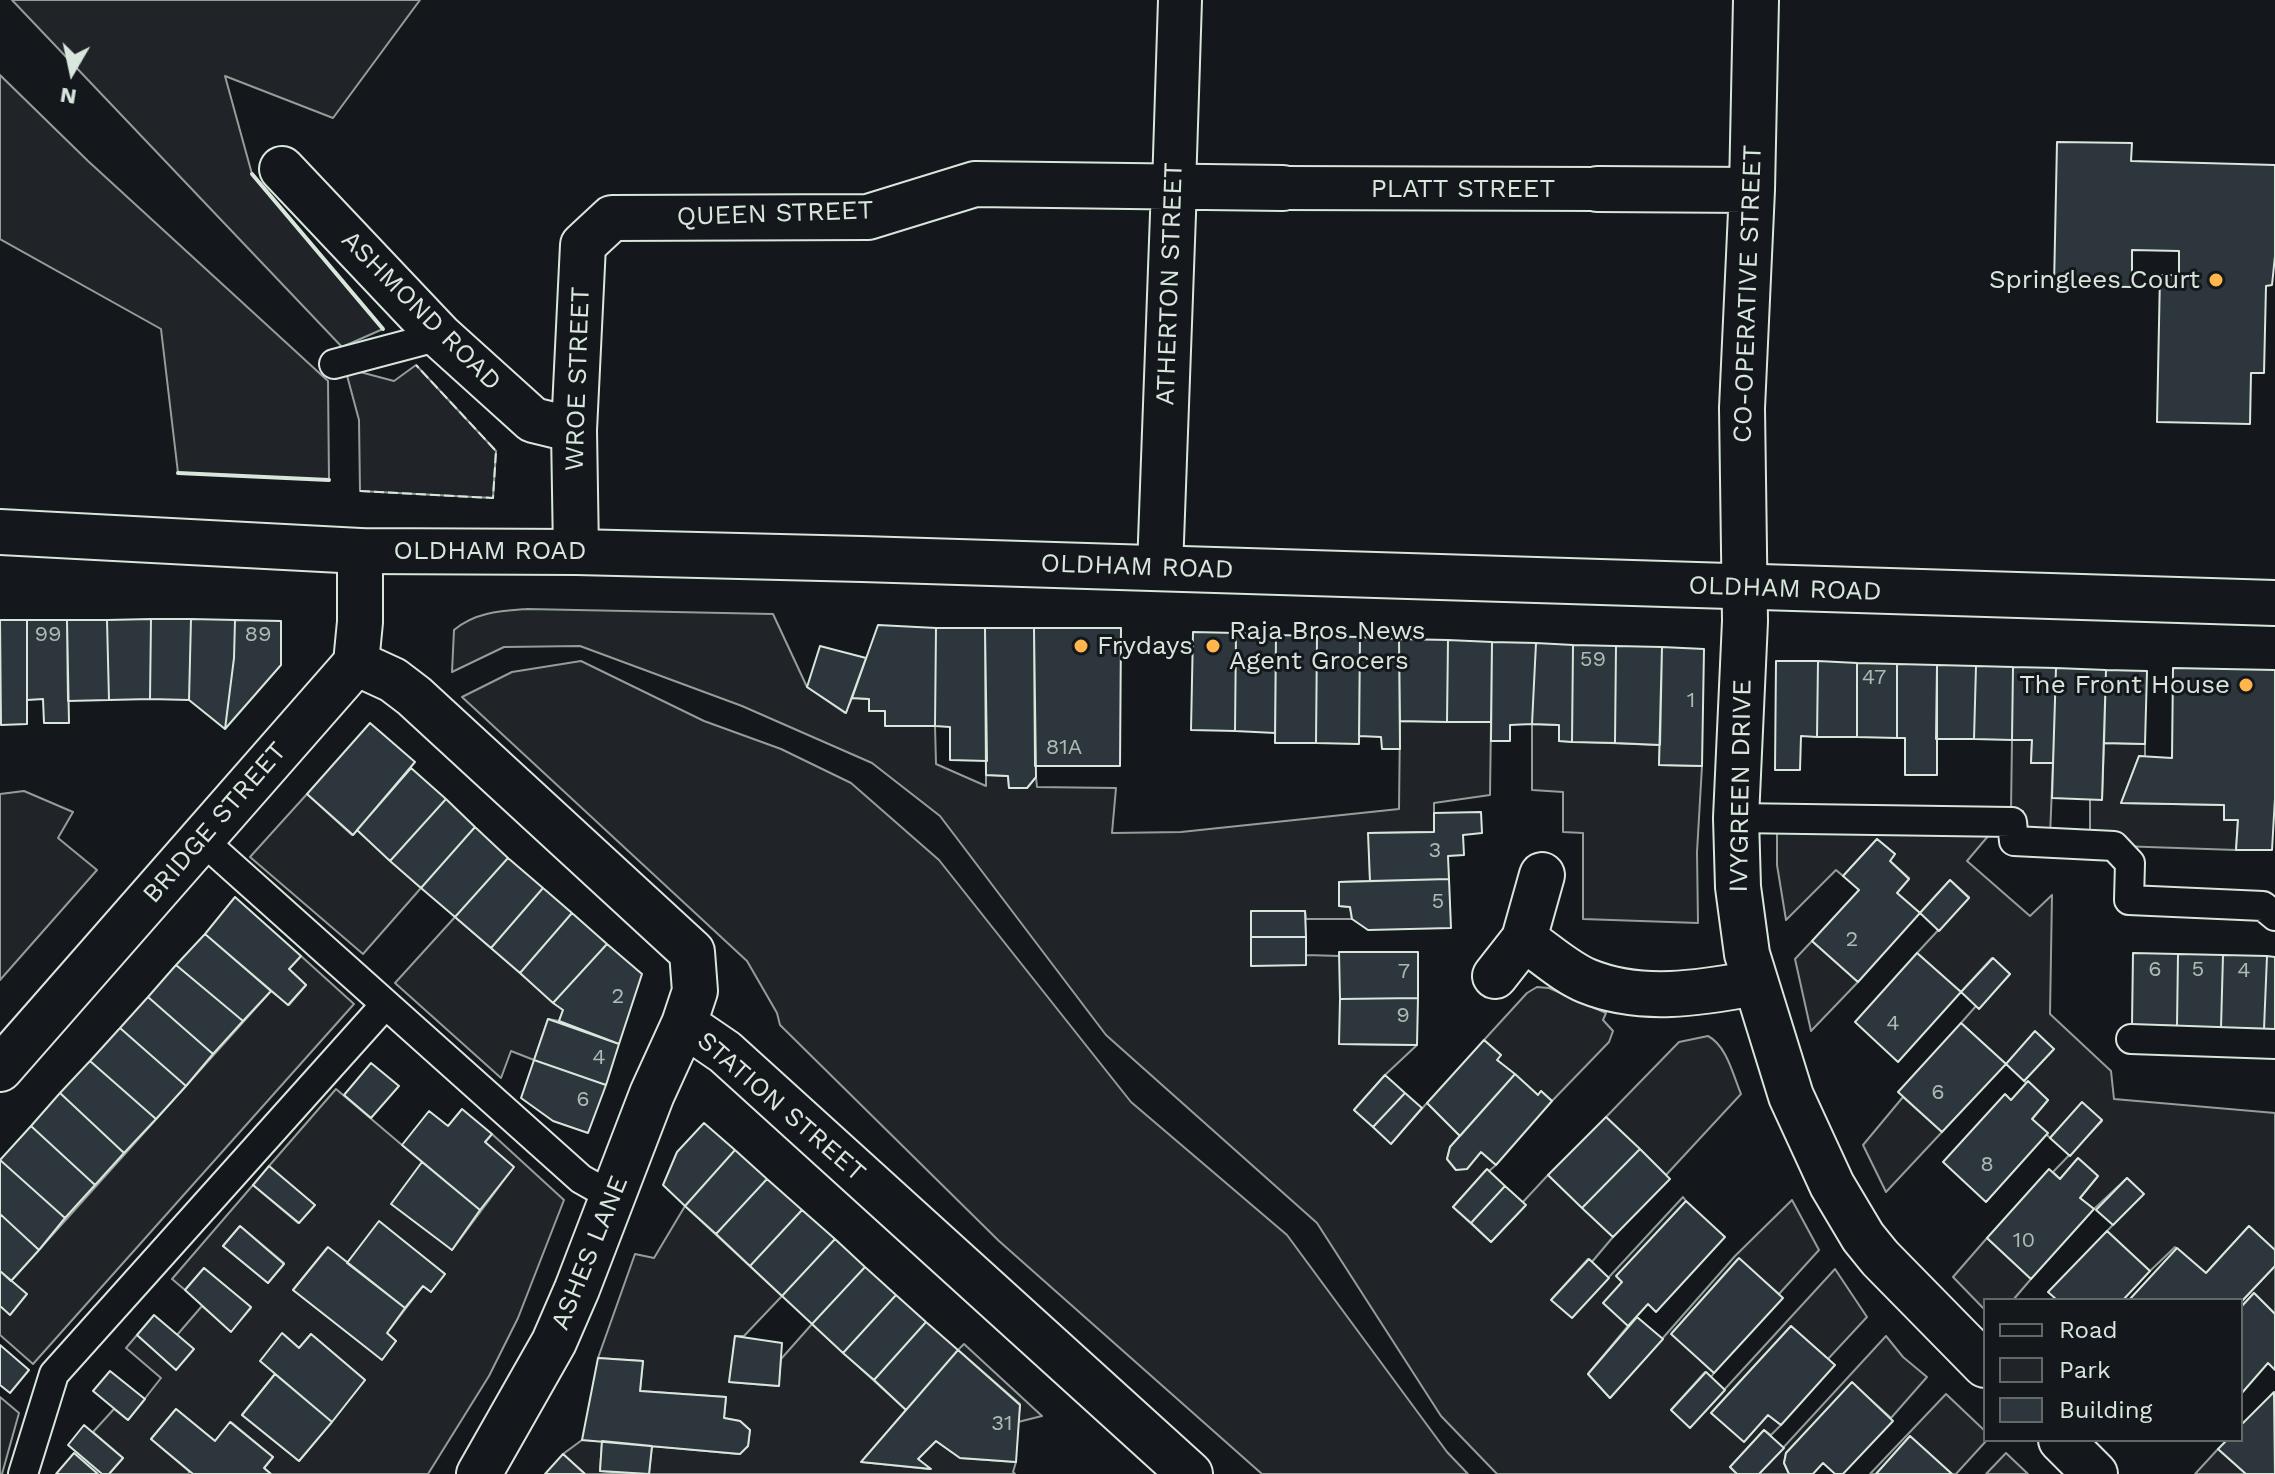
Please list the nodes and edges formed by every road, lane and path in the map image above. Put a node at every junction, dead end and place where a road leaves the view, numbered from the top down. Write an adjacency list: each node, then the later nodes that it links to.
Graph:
1 (1180, 0): 4 (street, ATHERTON STREET)
2 (1756, 0): 7 (street, CO-OPERATIVE STREET)
3 (282, 169): 9 (street, ASHMOND ROAD)
4 (1174, 187): 5 (street, PLATT STREET); 8 (street, QUEEN STREET); 15 (street, ATHERTON STREET)
5 (1283, 188): 6 (street, PLATT STREET)
6 (1597, 189): 7 (street, PLATT STREET)
7 (1752, 190): 16 (street, CO-OPERATIVE STREET)
8 (612, 218): 11 (street, WROE STREET)
9 (440, 336): 10 (lane); 11 (street, ASHMOND ROAD)
10 (334, 364)
11 (574, 430): 14 (street, WROE STREET)
12 (0, 532): 13 (street, OLDHAM ROAD)
13 (360, 551): 14 (street, OLDHAM ROAD); 18 (street)
14 (576, 552): 15 (street, OLDHAM ROAD)
15 (1160, 568): 16 (street, OLDHAM ROAD)
16 (1743, 588): 17 (street, OLDHAM ROAD); 19 (street, IVYGREEN DRIVE)
17 (2275, 603)
18 (356, 663): 20 (street, BRIDGE STREET); 27 (street, STATION STREET)
19 (1736, 818): 22 (lane); 25 (street, IVYGREEN DRIVE)
20 (200, 838): 26 (lane); 30 (street, BRIDGE STREET)
21 (1542, 875): 23 (street)
22 (2275, 916)
23 (1524, 939): 24 (street); 25 (street)
24 (1495, 976)
25 (1755, 983): 32 (street, IVYGREEN DRIVE)
26 (384, 1006): 31 (lane); 34 (lane)
27 (684, 1024): 31 (street, ASHES LANE); 36 (street, STATION STREET)
28 (2131, 1039): 29 (lane)
29 (2275, 1044)
30 (0, 1069)
31 (613, 1197): 35 (street, ASHES LANE)
32 (1983, 1363)
33 (2063, 1442): 37 (street)
34 (23, 1474)
35 (479, 1474)
36 (1190, 1474)
37 (2095, 1474)

